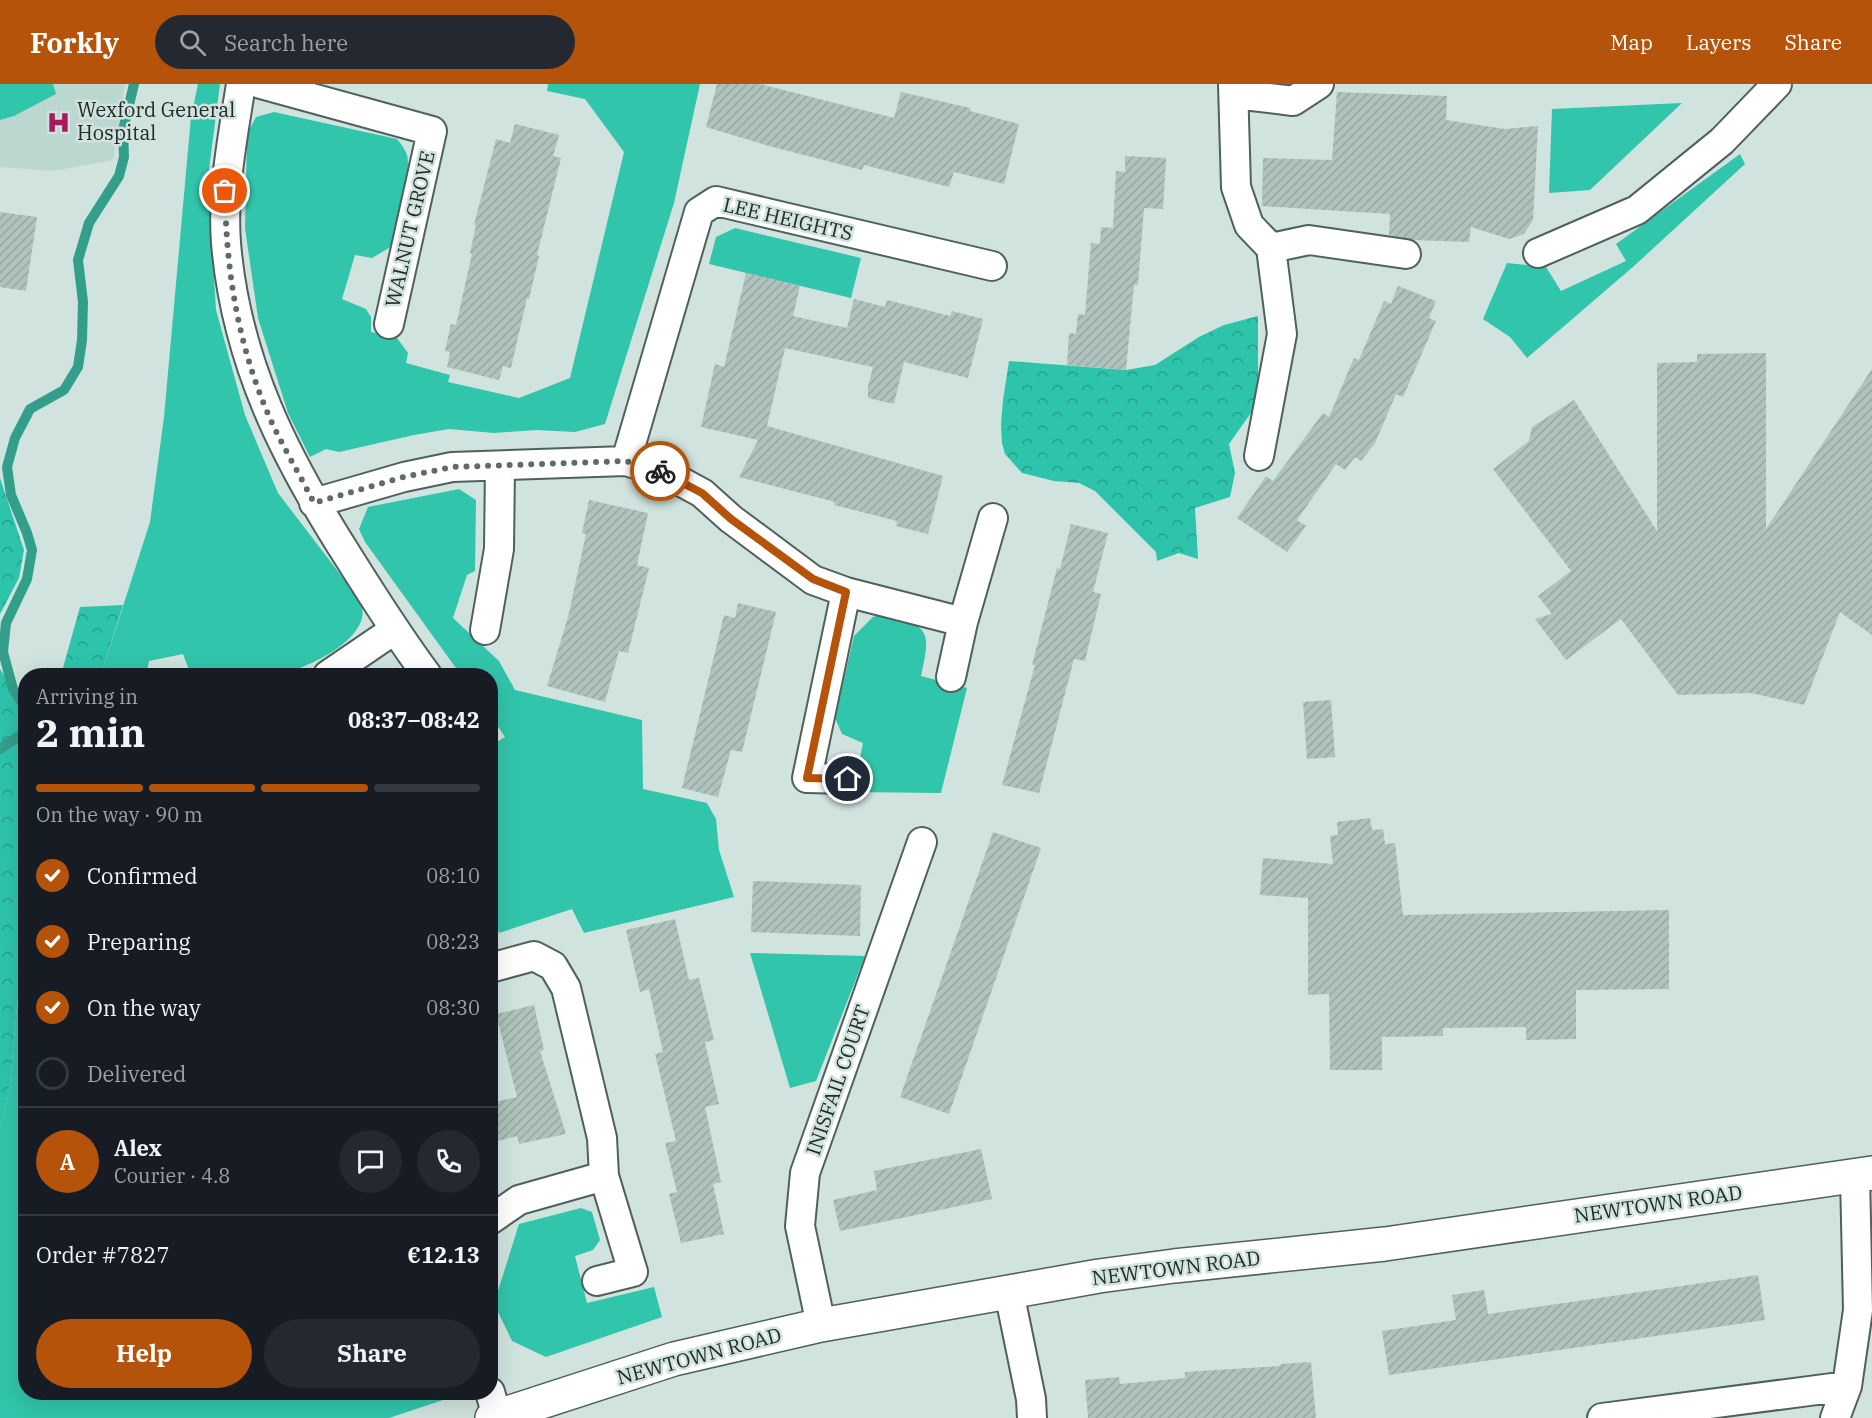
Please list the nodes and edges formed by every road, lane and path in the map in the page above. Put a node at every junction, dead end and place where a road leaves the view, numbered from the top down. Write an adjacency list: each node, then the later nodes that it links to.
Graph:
1 (241, 84): 14 (street)
2 (261, 84): 10 (street, WALNUT GROVE)
3 (1319, 84): 5 (street)
4 (1777, 84): 7 (street)
5 (1234, 89): 6 (street)
6 (1271, 248): 8 (street); 11 (street)
7 (1538, 253)
8 (1406, 254)
9 (992, 266): 12 (street, LEE HEIGHTS)
10 (389, 324)
11 (1259, 456)
12 (626, 461): 13 (street); 16 (street)
13 (500, 466): 14 (street); 19 (street)
14 (314, 503): 18 (street)
15 (993, 518): 17 (street)
16 (846, 592): 17 (street); 23 (street)
17 (963, 622): 22 (street)
18 (394, 630): 20 (street); 21 (street)
19 (485, 630)
20 (338, 668)
21 (422, 668)
22 (951, 677)
23 (848, 779)
24 (921, 842): 31 (street, INISFAIL COURT)
25 (498, 966): 27 (street)
26 (1863, 1174): 30 (main road, NEWTOWN ROAD); 32 (street)
27 (604, 1176): 28 (street); 29 (street)
28 (498, 1214)
29 (597, 1281)
30 (1009, 1292): 31 (main road, NEWTOWN ROAD); 34 (street)
31 (821, 1325): 33 (main road, NEWTOWN ROAD)
32 (1847, 1386): 35 (street); 36 (street)
33 (493, 1409)
34 (1032, 1418)
35 (1602, 1418)
36 (1835, 1418)

